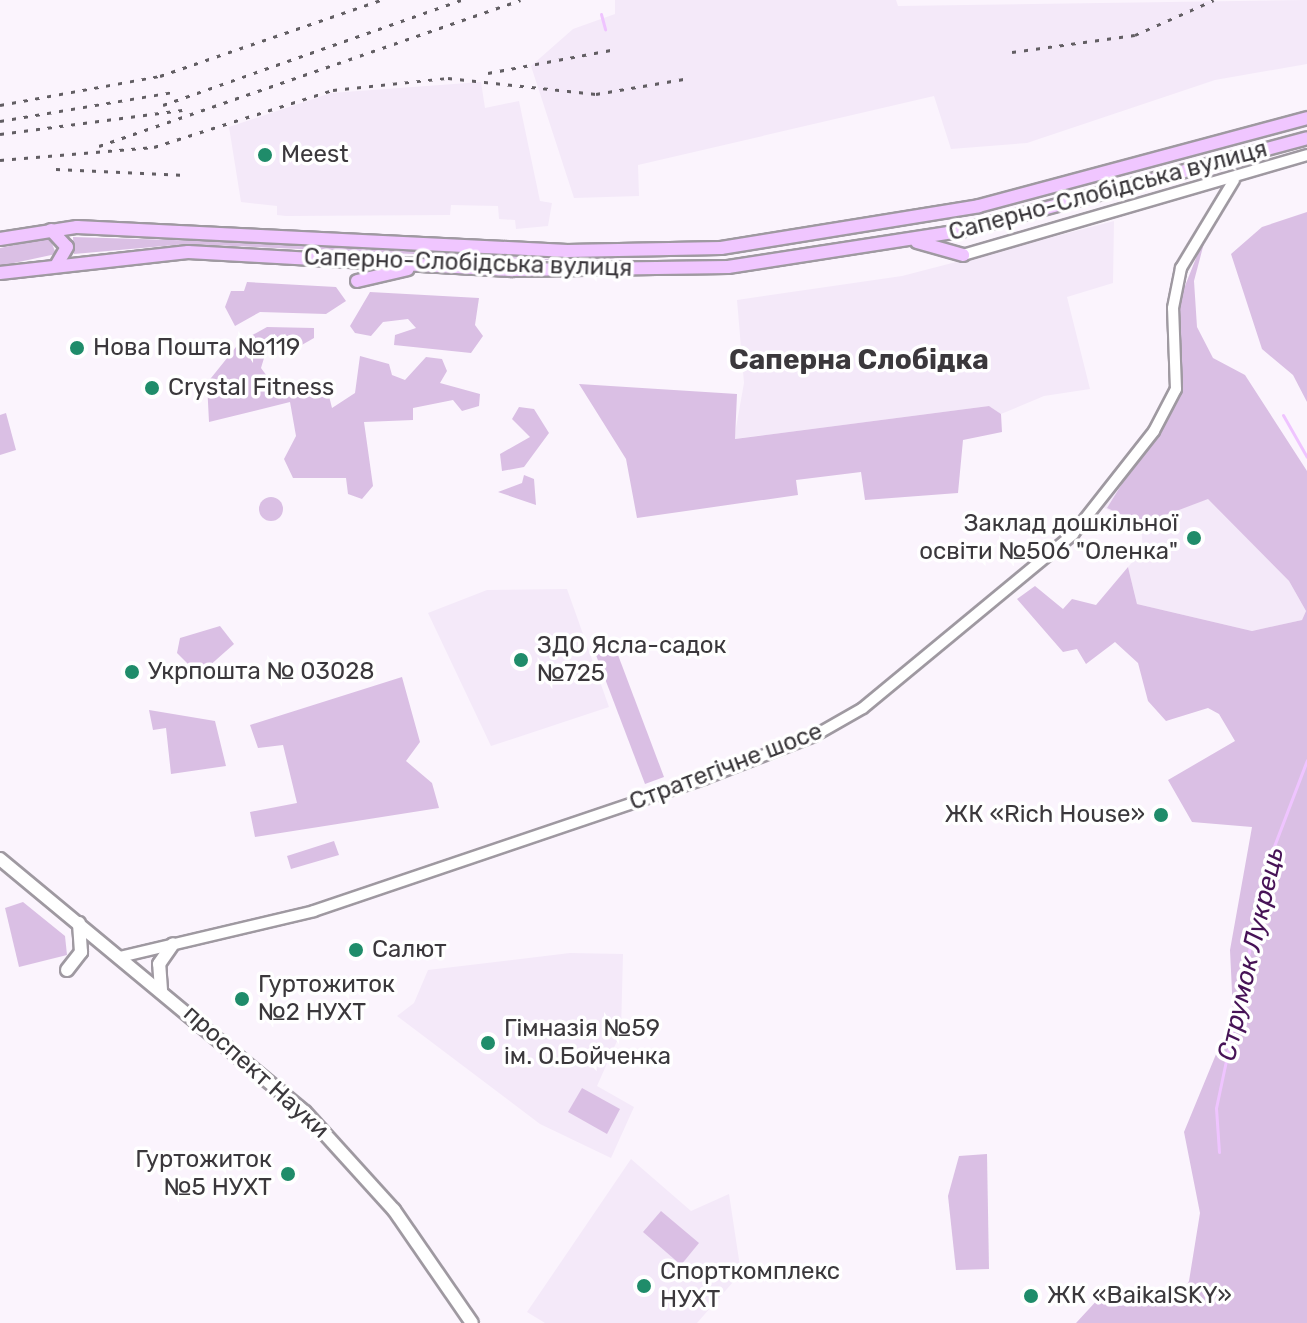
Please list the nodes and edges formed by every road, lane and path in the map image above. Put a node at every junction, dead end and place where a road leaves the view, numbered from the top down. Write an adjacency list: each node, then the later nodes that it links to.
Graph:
1 (1307, 118): 5 (main road, Саперно-Слобідська вулиця)
2 (1307, 138): 7 (main road, Саперно-Слобідська вулиця)
3 (1307, 155): 4 (street, Саперно-Слобідська вулиця)
4 (1234, 180): 8 (street, Саперно-Слобідська вулиця); 15 (street, Стратегічне шосе)
5 (49, 230): 6 (main road, Саперно-Слобідська вулиця); 9 (main road)
6 (0, 237)
7 (914, 241): 8 (main road); 10 (main road, Саперно-Слобідська вулиця)
8 (963, 255)
9 (57, 264): 10 (main road, Саперно-Слобідська вулиця); 11 (main road, Саперно-Слобідська вулиця)
10 (424, 266): 12 (main road)
11 (0, 273)
12 (357, 281)
13 (0, 859): 14 (main road, проспект Науки)
14 (79, 923): 16 (main road, проспект Науки); 17 (main road)
15 (173, 944): 16 (street, Стратегічне шосе); 18 (main road)
16 (120, 957): 18 (main road, проспект Науки)
17 (67, 970)
18 (161, 990): 19 (main road, проспект Науки)
19 (472, 1323)

